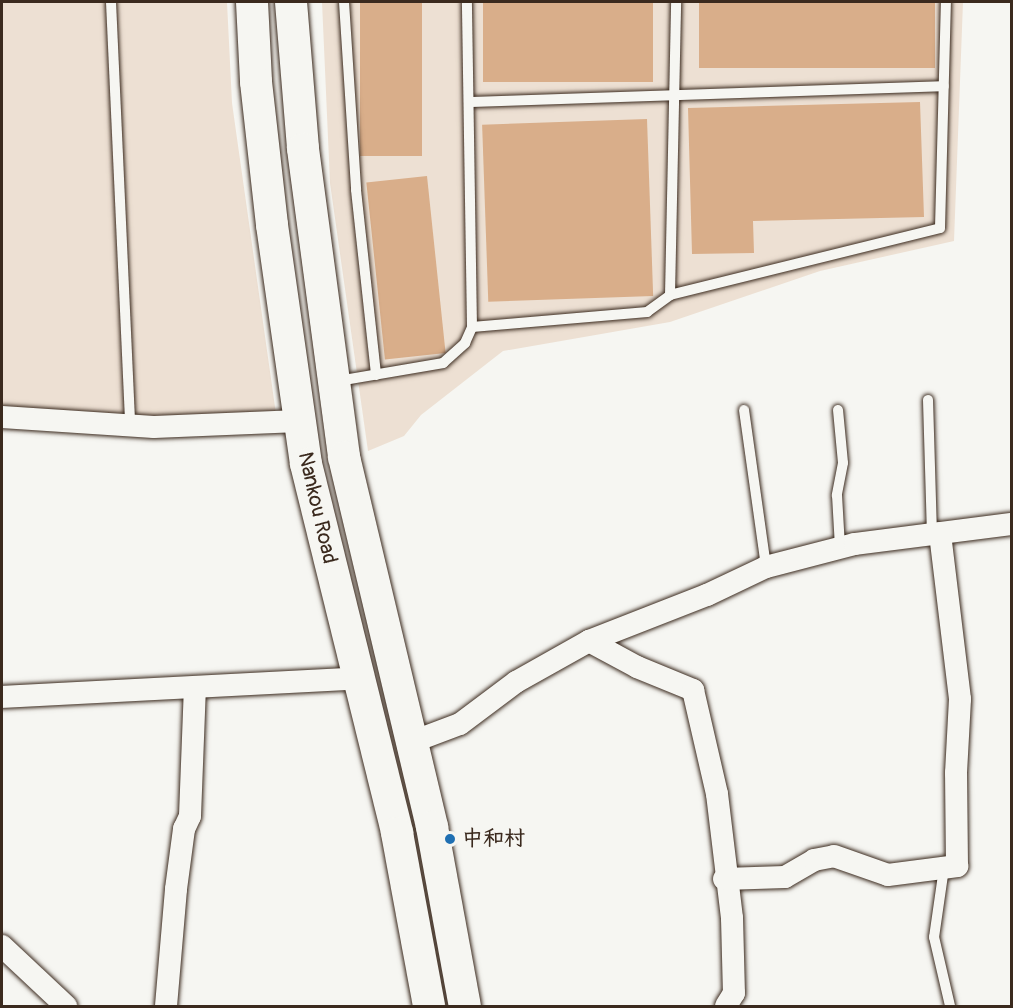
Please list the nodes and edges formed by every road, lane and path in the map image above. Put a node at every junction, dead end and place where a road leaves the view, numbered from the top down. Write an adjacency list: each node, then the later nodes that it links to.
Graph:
1 (111, 2): 20 (lane)
2 (252, 2): 19 (main road, Nankou Road)
3 (291, 2): 14 (main road, Nankou Road)
4 (344, 2): 13 (lane)
5 (467, 2): 10 (lane)
6 (676, 2): 9 (lane)
7 (946, 2): 8 (lane)
8 (944, 86): 9 (lane); 11 (lane)
9 (674, 95): 10 (lane); 11 (lane)
10 (469, 102): 12 (lane)
11 (670, 295): 12 (lane)
12 (472, 327): 13 (lane)
13 (376, 375): 14 (lane)
14 (333, 382): 29 (main road, Nankou Road)
15 (928, 400): 22 (lane)
16 (744, 410): 24 (lane)
17 (838, 410): 23 (lane)
18 (2, 417): 20 (street)
19 (299, 421): 20 (street); 26 (main road, Nankou Road)
20 (130, 425)
21 (1011, 524): 22 (street)
22 (936, 534): 23 (street); 30 (street)
23 (840, 547): 24 (street)
24 (766, 567): 25 (street)
25 (589, 641): 29 (street); 31 (street)
26 (359, 678): 27 (street); 35 (main road, Nankou Road)
27 (195, 687): 28 (street); 34 (street)
28 (2, 697)
29 (412, 742): 36 (main road, Nankou Road)
30 (944, 868): 31 (street); 38 (lane)
31 (724, 879): 37 (street)
32 (2, 946): 33 (street)
33 (66, 1006)
34 (166, 1006)
35 (429, 1006)
36 (465, 1006)
37 (726, 1006)
38 (950, 1006)

